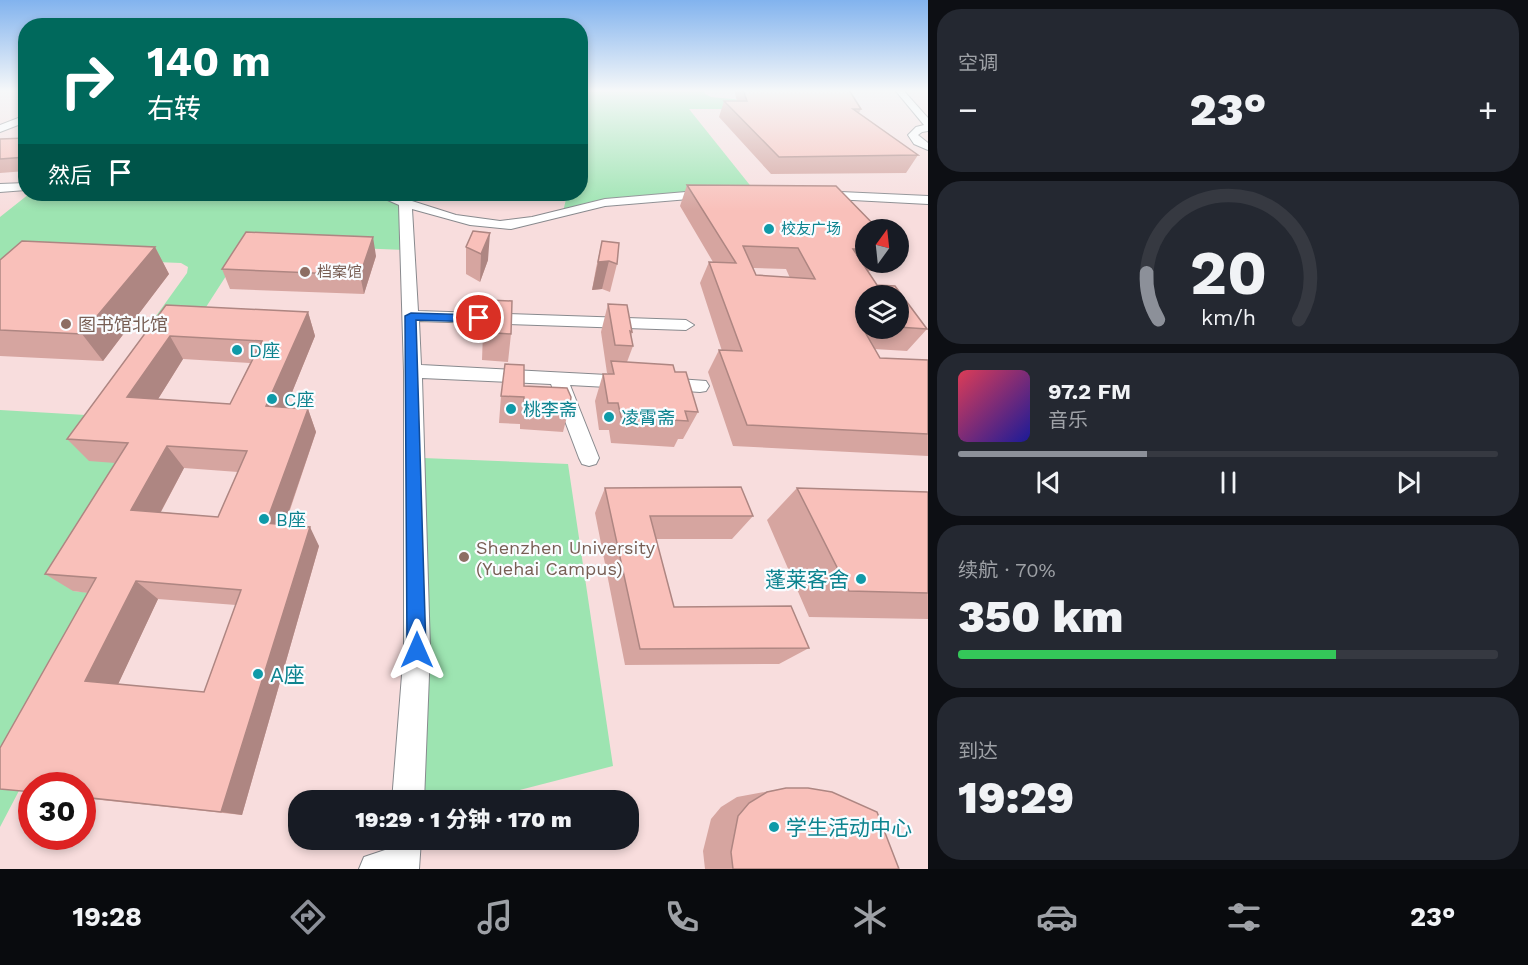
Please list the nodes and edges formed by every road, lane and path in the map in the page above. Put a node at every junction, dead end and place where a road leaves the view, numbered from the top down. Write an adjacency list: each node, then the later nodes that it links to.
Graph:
1 (917, 131): 2 (street)
2 (918, 143)
3 (18, 187): 4 (street)
4 (0, 188)
5 (722, 194): 9 (street)
6 (808, 194): 7 (street)
7 (928, 200)
8 (402, 201): 9 (street)
9 (405, 202): 10 (street)
10 (411, 316): 11 (street); 12 (street)
11 (686, 325)
12 (413, 371): 13 (street); 16 (street)
13 (558, 378): 14 (street); 15 (street)
14 (700, 386)
15 (589, 458)
16 (409, 790)

